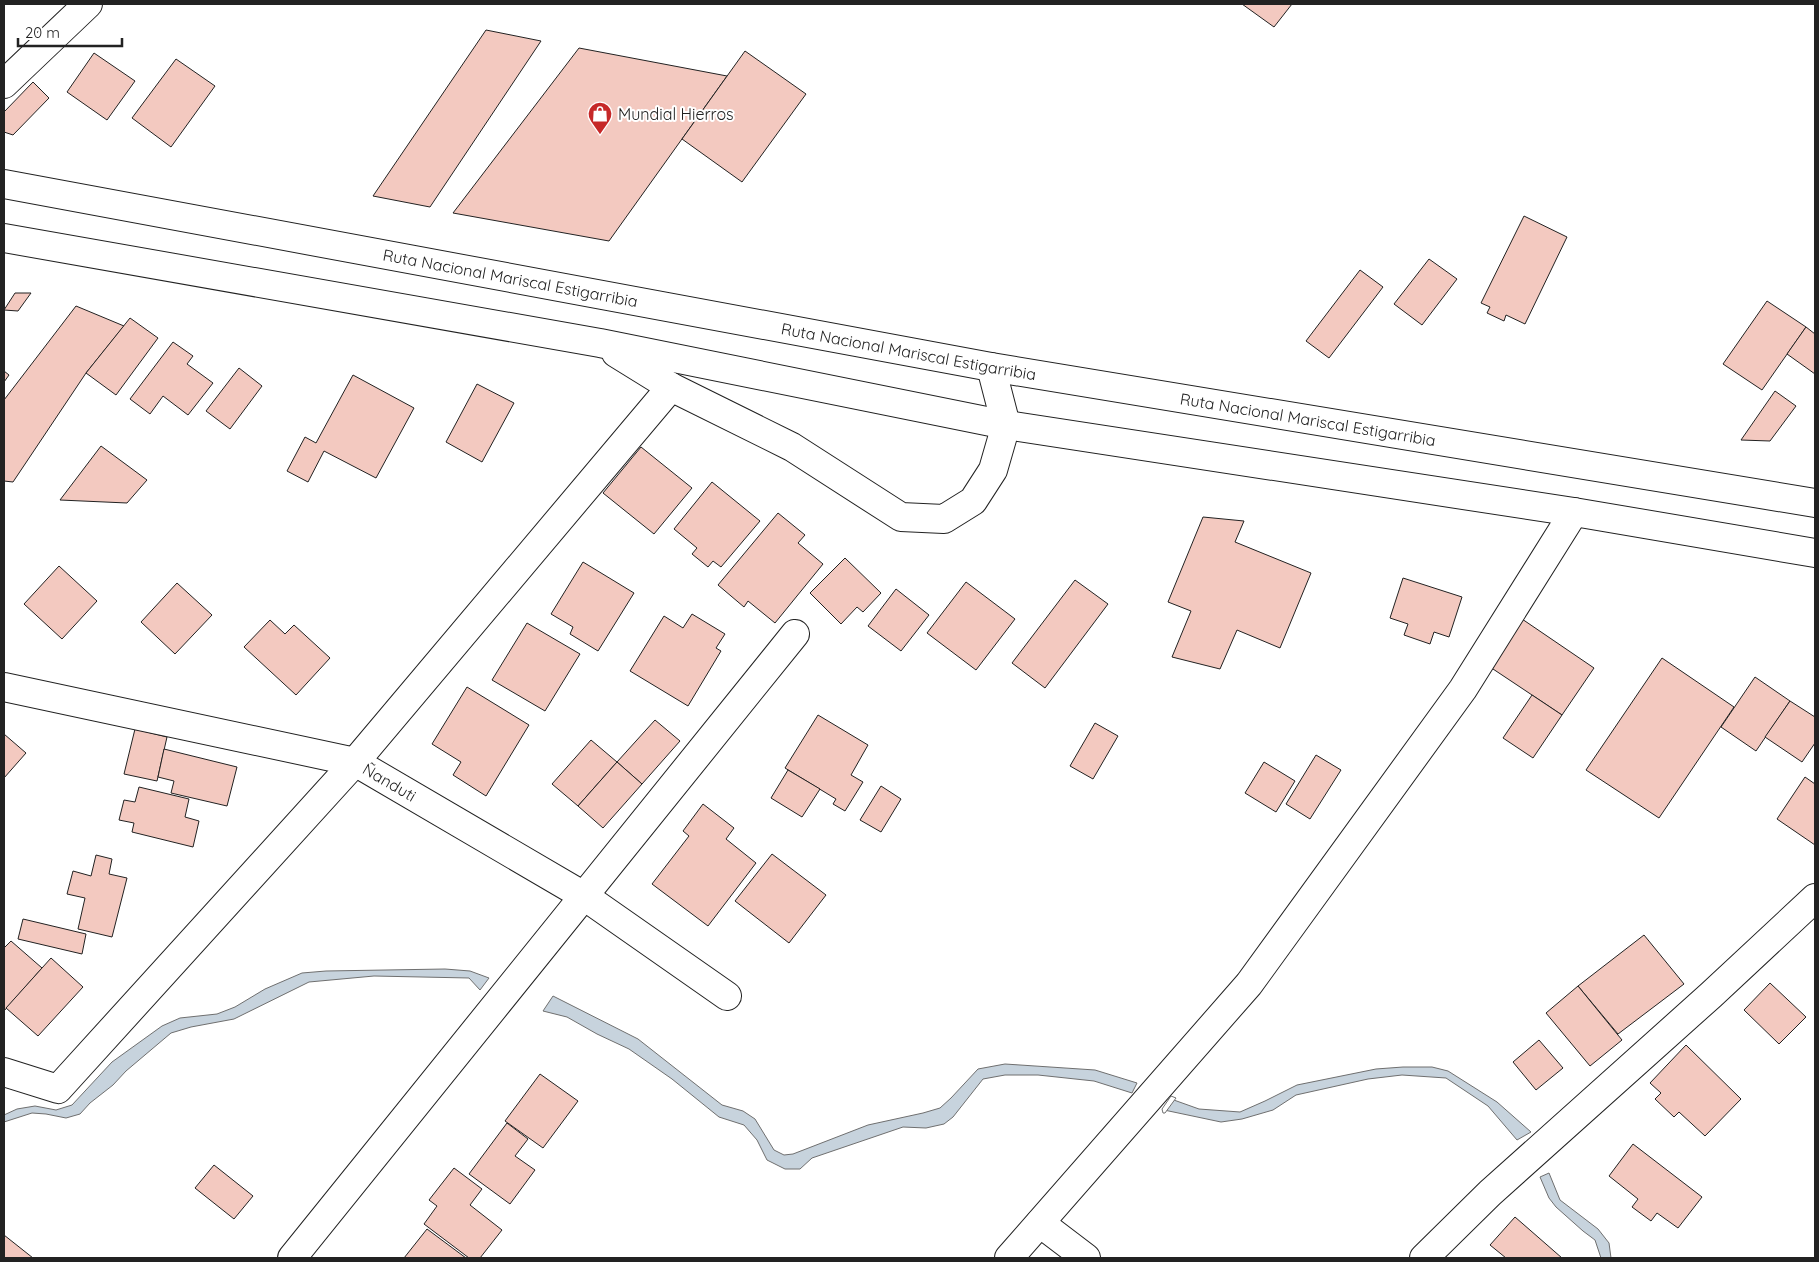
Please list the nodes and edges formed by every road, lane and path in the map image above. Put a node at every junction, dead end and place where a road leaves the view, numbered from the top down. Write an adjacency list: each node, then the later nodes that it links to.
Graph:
1 (88, 4): 2 (main road)
2 (4, 84)
3 (4, 184): 6 (main road, Ruta Nacional Mariscal Estigarribia)
4 (4, 238): 5 (main road)
5 (600, 343): 7 (main road); 8 (main road)
6 (991, 367): 8 (main road); 9 (main road, Ruta Nacional Mariscal Estigarribia)
7 (671, 387): 8 (main road); 14 (main road)
8 (1006, 425): 10 (main road)
9 (1815, 503)
10 (1574, 512): 11 (main road); 19 (main road)
11 (1815, 553)
12 (795, 634): 15 (main road)
13 (4, 687): 14 (main road, Ñanduti)
14 (355, 762): 15 (main road, Ñanduti); 18 (main road)
15 (584, 896): 17 (main road, Ñanduti); 20 (main road)
16 (1815, 898): 23 (main road)
17 (727, 996)
18 (4, 1072)
19 (1040, 1223): 21 (main road); 22 (main road)
20 (292, 1258)
21 (1009, 1258)
22 (1086, 1258)
23 (1424, 1258)

